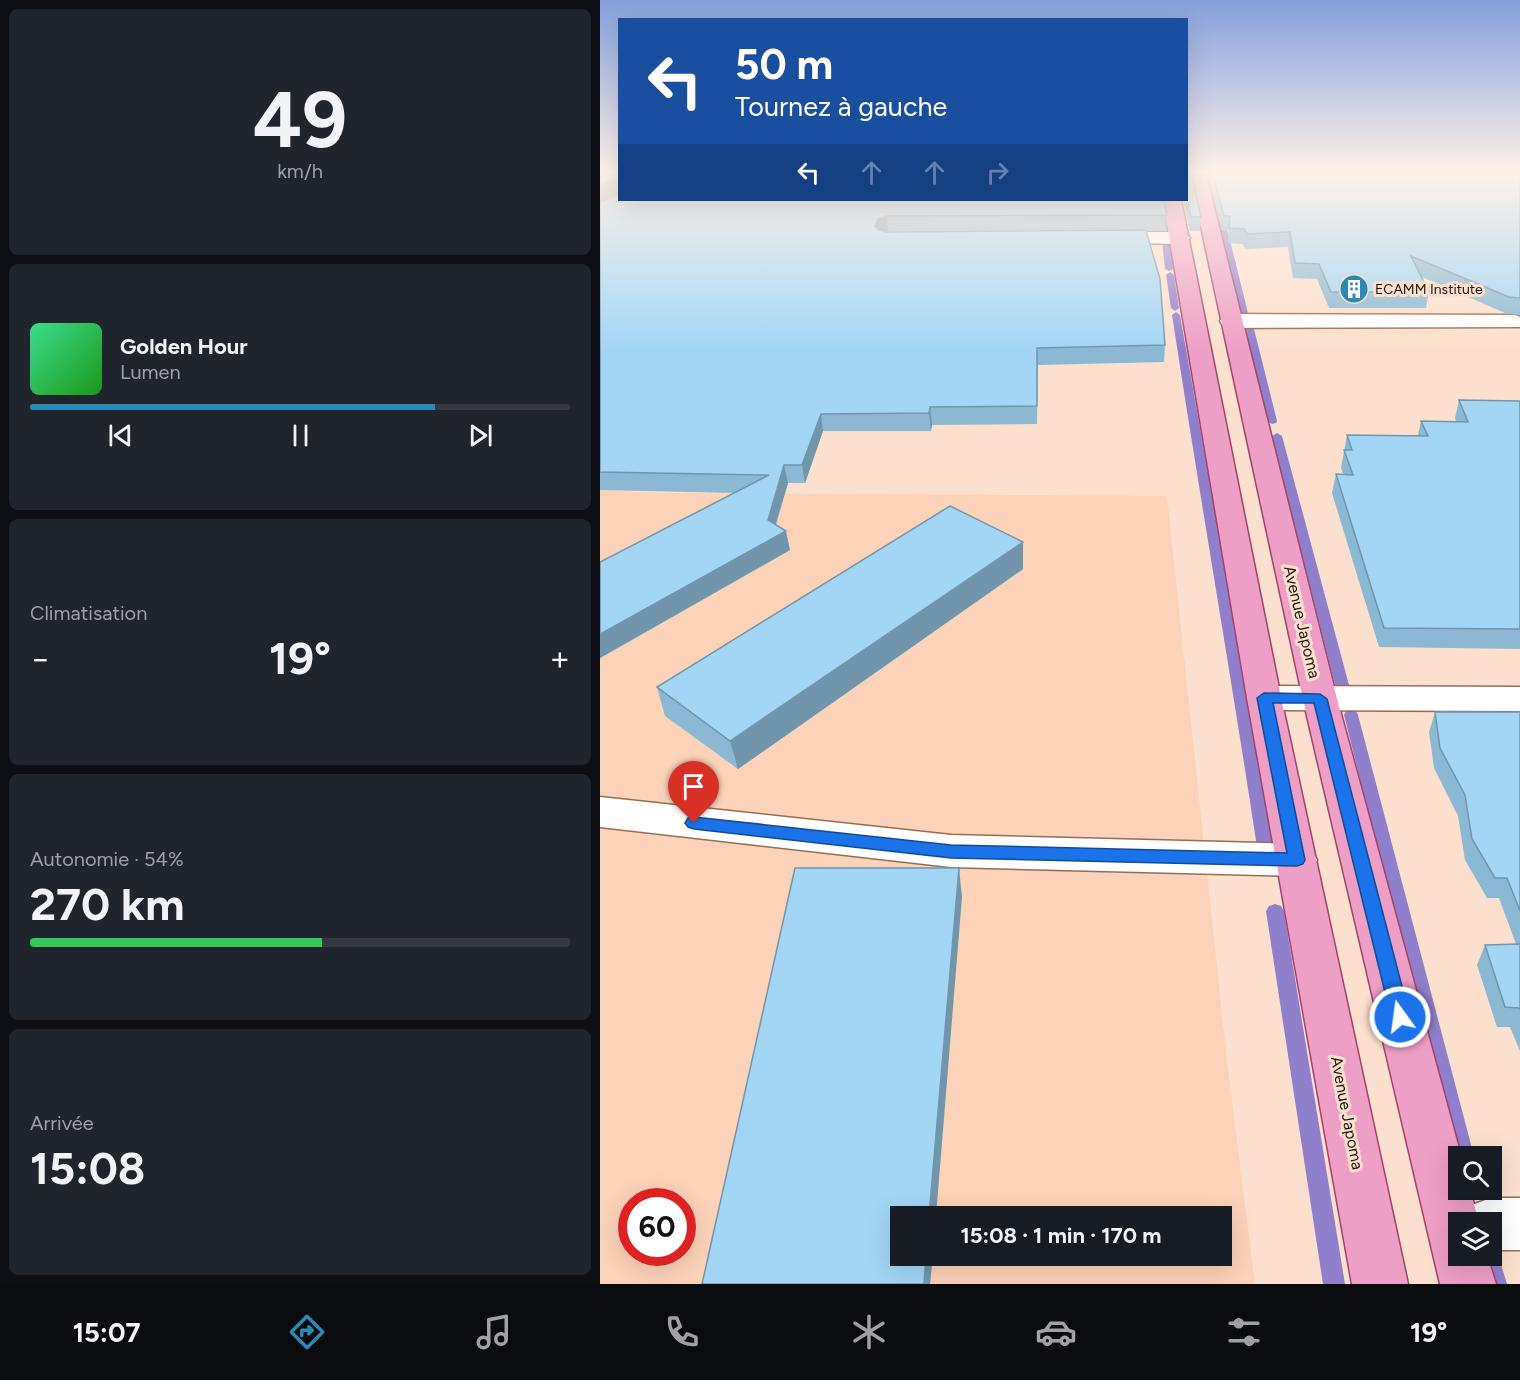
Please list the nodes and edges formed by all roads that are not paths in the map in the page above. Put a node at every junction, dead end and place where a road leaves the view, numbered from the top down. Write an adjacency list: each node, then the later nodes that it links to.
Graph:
1 (1179, 231): 4 (main road, Avenue Japoma)
2 (1211, 231): 5 (main road, Avenue Japoma)
3 (1086, 238): 4 (street)
4 (1180, 238): 7 (main road, Avenue Japoma)
5 (1231, 321): 6 (street); 8 (main road, Avenue Japoma)
6 (1515, 322)
7 (1264, 698): 8 (street); 11 (main road, Avenue Japoma)
8 (1320, 699): 9 (street); 12 (main road, Avenue Japoma)
9 (1520, 699)
10 (600, 812): 11 (street)
11 (1297, 860): 16 (main road, Avenue Japoma)
12 (1458, 1212)
13 (1520, 1224): 14 (street)
14 (1502, 1227)
15 (1467, 1266): 17 (main road, Avenue Japoma)
16 (1380, 1284)
17 (1468, 1284)

